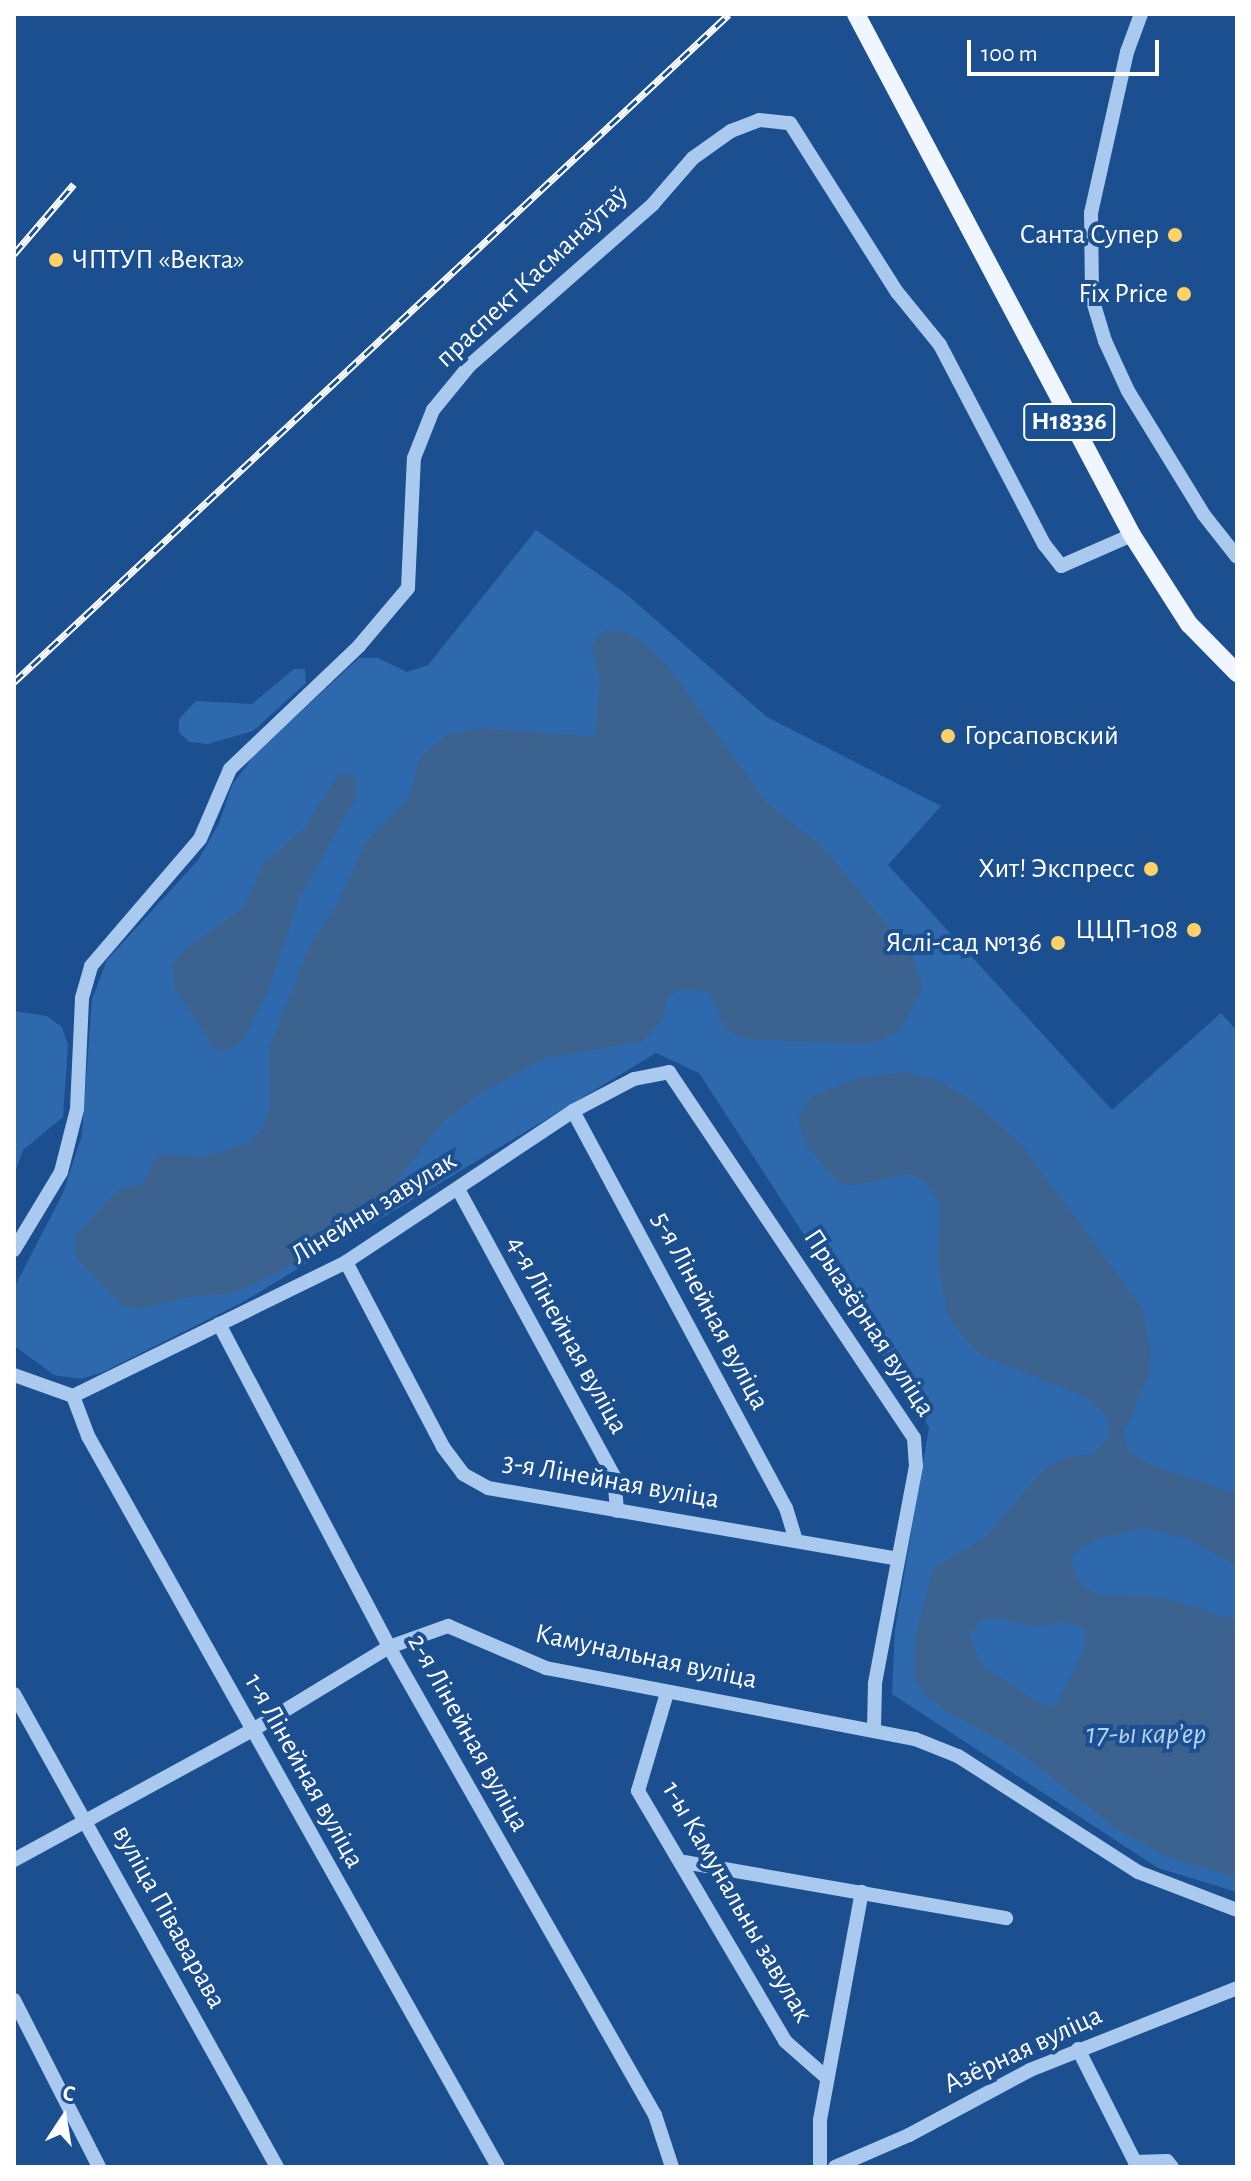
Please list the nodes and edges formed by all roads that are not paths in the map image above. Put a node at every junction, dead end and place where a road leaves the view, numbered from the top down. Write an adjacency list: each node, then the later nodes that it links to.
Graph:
1 (856, 14): 3 (main road, Н18336)
2 (1141, 14): 4 (street)
3 (1132, 535): 5 (main road, Н18336); 9 (street, праспект Касманаўтаў)
4 (1237, 557)
5 (1237, 673)
6 (669, 1072): 7 (street, Лінейны завулак); 16 (street, Прыазёрная вуліца)
7 (573, 1111): 8 (street, Лінейны завулак); 15 (street, 5-я Лінейная вуліца)
8 (458, 1189): 10 (street, Лінейны завулак); 14 (street, 4-я Лінейная вуліца)
9 (14, 1250)
10 (346, 1262): 11 (street, Лінейны завулак); 14 (street, 3-я Лінейная вуліца)
11 (219, 1324): 13 (street, Лінейны завулак); 17 (street, 2-я Лінейная вуліца)
12 (15, 1372): 13 (street)
13 (73, 1396): 21 (street, 1-я Лінейная вуліца)
14 (617, 1511): 15 (street, 3-я Лінейная вуліца)
15 (795, 1538): 16 (street, 3-я Лінейная вуліца)
16 (897, 1559): 20 (street, Прыазёрная вуліца)
17 (389, 1647): 18 (street, Камунальная вуліца); 21 (street, Камунальная вуліца); 35 (street, 2-я Лінейная вуліца)
18 (667, 1693): 20 (street, Камунальная вуліца); 24 (street, 1-ы Камунальны завулак)
19 (14, 1694): 22 (street, вуліца Піваварава)
20 (874, 1729): 26 (street, Камунальная вуліца)
21 (251, 1731): 22 (street, Камунальная вуліца); 34 (street, 1-я Лінейная вуліца)
22 (88, 1823): 23 (street, Камунальная вуліца); 33 (street, вуліца Піваварава)
23 (14, 1860)
24 (684, 1862): 25 (street); 31 (street, 1-ы Камунальны завулак)
25 (862, 1892): 27 (street); 31 (street)
26 (1237, 1910)
27 (1006, 1918)
28 (1237, 1988): 30 (street, Азёрная вуліца)
29 (14, 2000): 32 (street)
30 (1078, 2049): 37 (street, Азёрная вуліца); 38 (street)
31 (827, 2078): 36 (street)
32 (99, 2167)
33 (277, 2167)
34 (498, 2167)
35 (672, 2167)
36 (820, 2167)
37 (835, 2167)
38 (1172, 2167)

